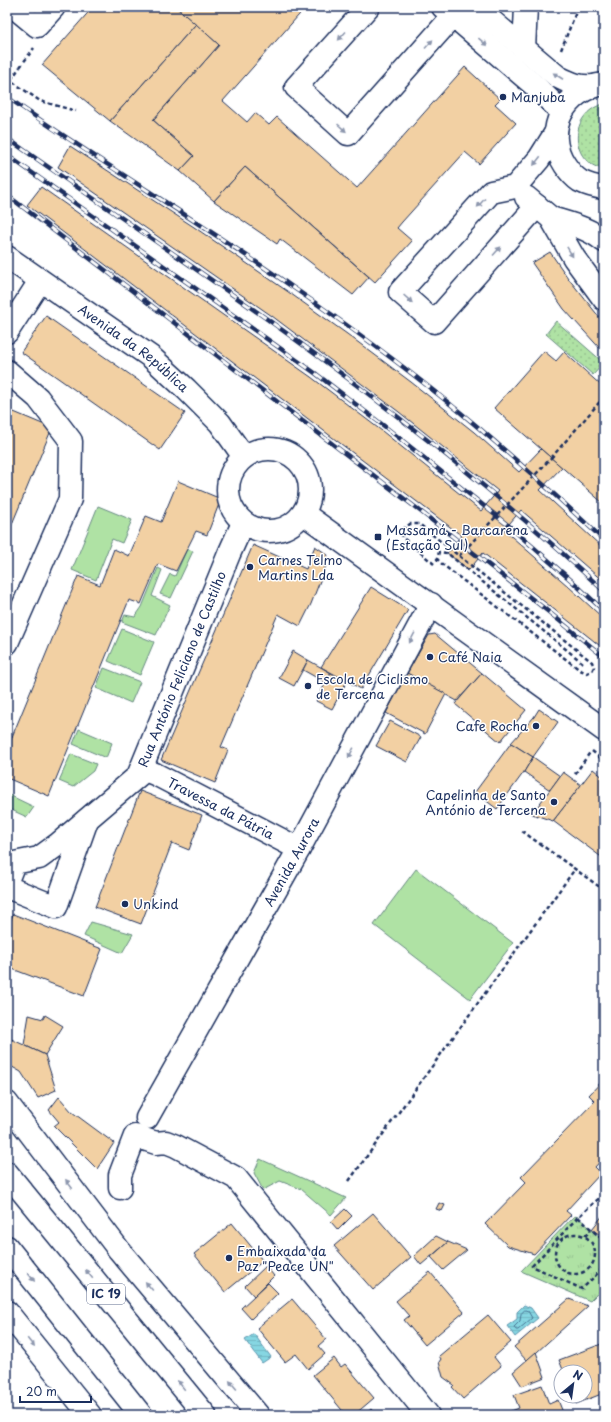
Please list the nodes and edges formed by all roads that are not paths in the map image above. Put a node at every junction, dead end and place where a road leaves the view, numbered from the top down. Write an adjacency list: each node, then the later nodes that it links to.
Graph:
1 (14, 7): 2 (main road)
2 (54, 7)
3 (368, 7): 6 (main road, one-way to 6)
4 (475, 7): 7 (main road)
5 (526, 7): 7 (main road)
6 (448, 12): 9 (main road, one-way to 9)
7 (524, 49): 8 (main road, one-way to 7)
8 (599, 85): 9 (main road)
9 (559, 122): 10 (main road, one-way to 10); 11 (main road)
10 (515, 187): 12 (main road); 12 (main road, one-way to 12)
11 (604, 188)
12 (544, 212): 13 (main road); 16 (main road, one-way to 16)
13 (604, 241)
14 (7, 258): 15 (main road, Avenida da República)
15 (40, 281): 17 (main road); 19 (main road, Avenida da República)
16 (604, 299)
17 (7, 332)
18 (7, 371): 23 (main road)
19 (244, 457): 20 (main road); 21 (main road)
20 (304, 514): 21 (main road); 22 (main road)
21 (243, 523): 25 (main road, Rua António Feliciano de Castilho)
22 (431, 604): 24 (main road); 27 (main road, Avenida Aurora, one-way to 27)
23 (7, 643)
24 (604, 730)
25 (142, 769): 26 (main road, Rua António Feliciano de Castilho); 27 (main road, Travessa da Pátria)
26 (88, 819): 28 (main road, Rua António Feliciano de Castilho); 29 (main road)
27 (299, 849): 31 (main road, Avenida Aurora)
28 (9, 868)
29 (7, 887)
30 (7, 1103): 39 (main road, one-way to 30)
31 (147, 1118)
32 (7, 1173): 38 (main road, IC 19, one-way to 32)
33 (120, 1188): 40 (main road)
34 (7, 1247): 37 (main road, one-way to 37)
35 (7, 1312): 36 (main road, one-way to 36)
36 (90, 1415)
37 (141, 1415)
38 (206, 1415)
39 (258, 1415)
40 (428, 1415)

